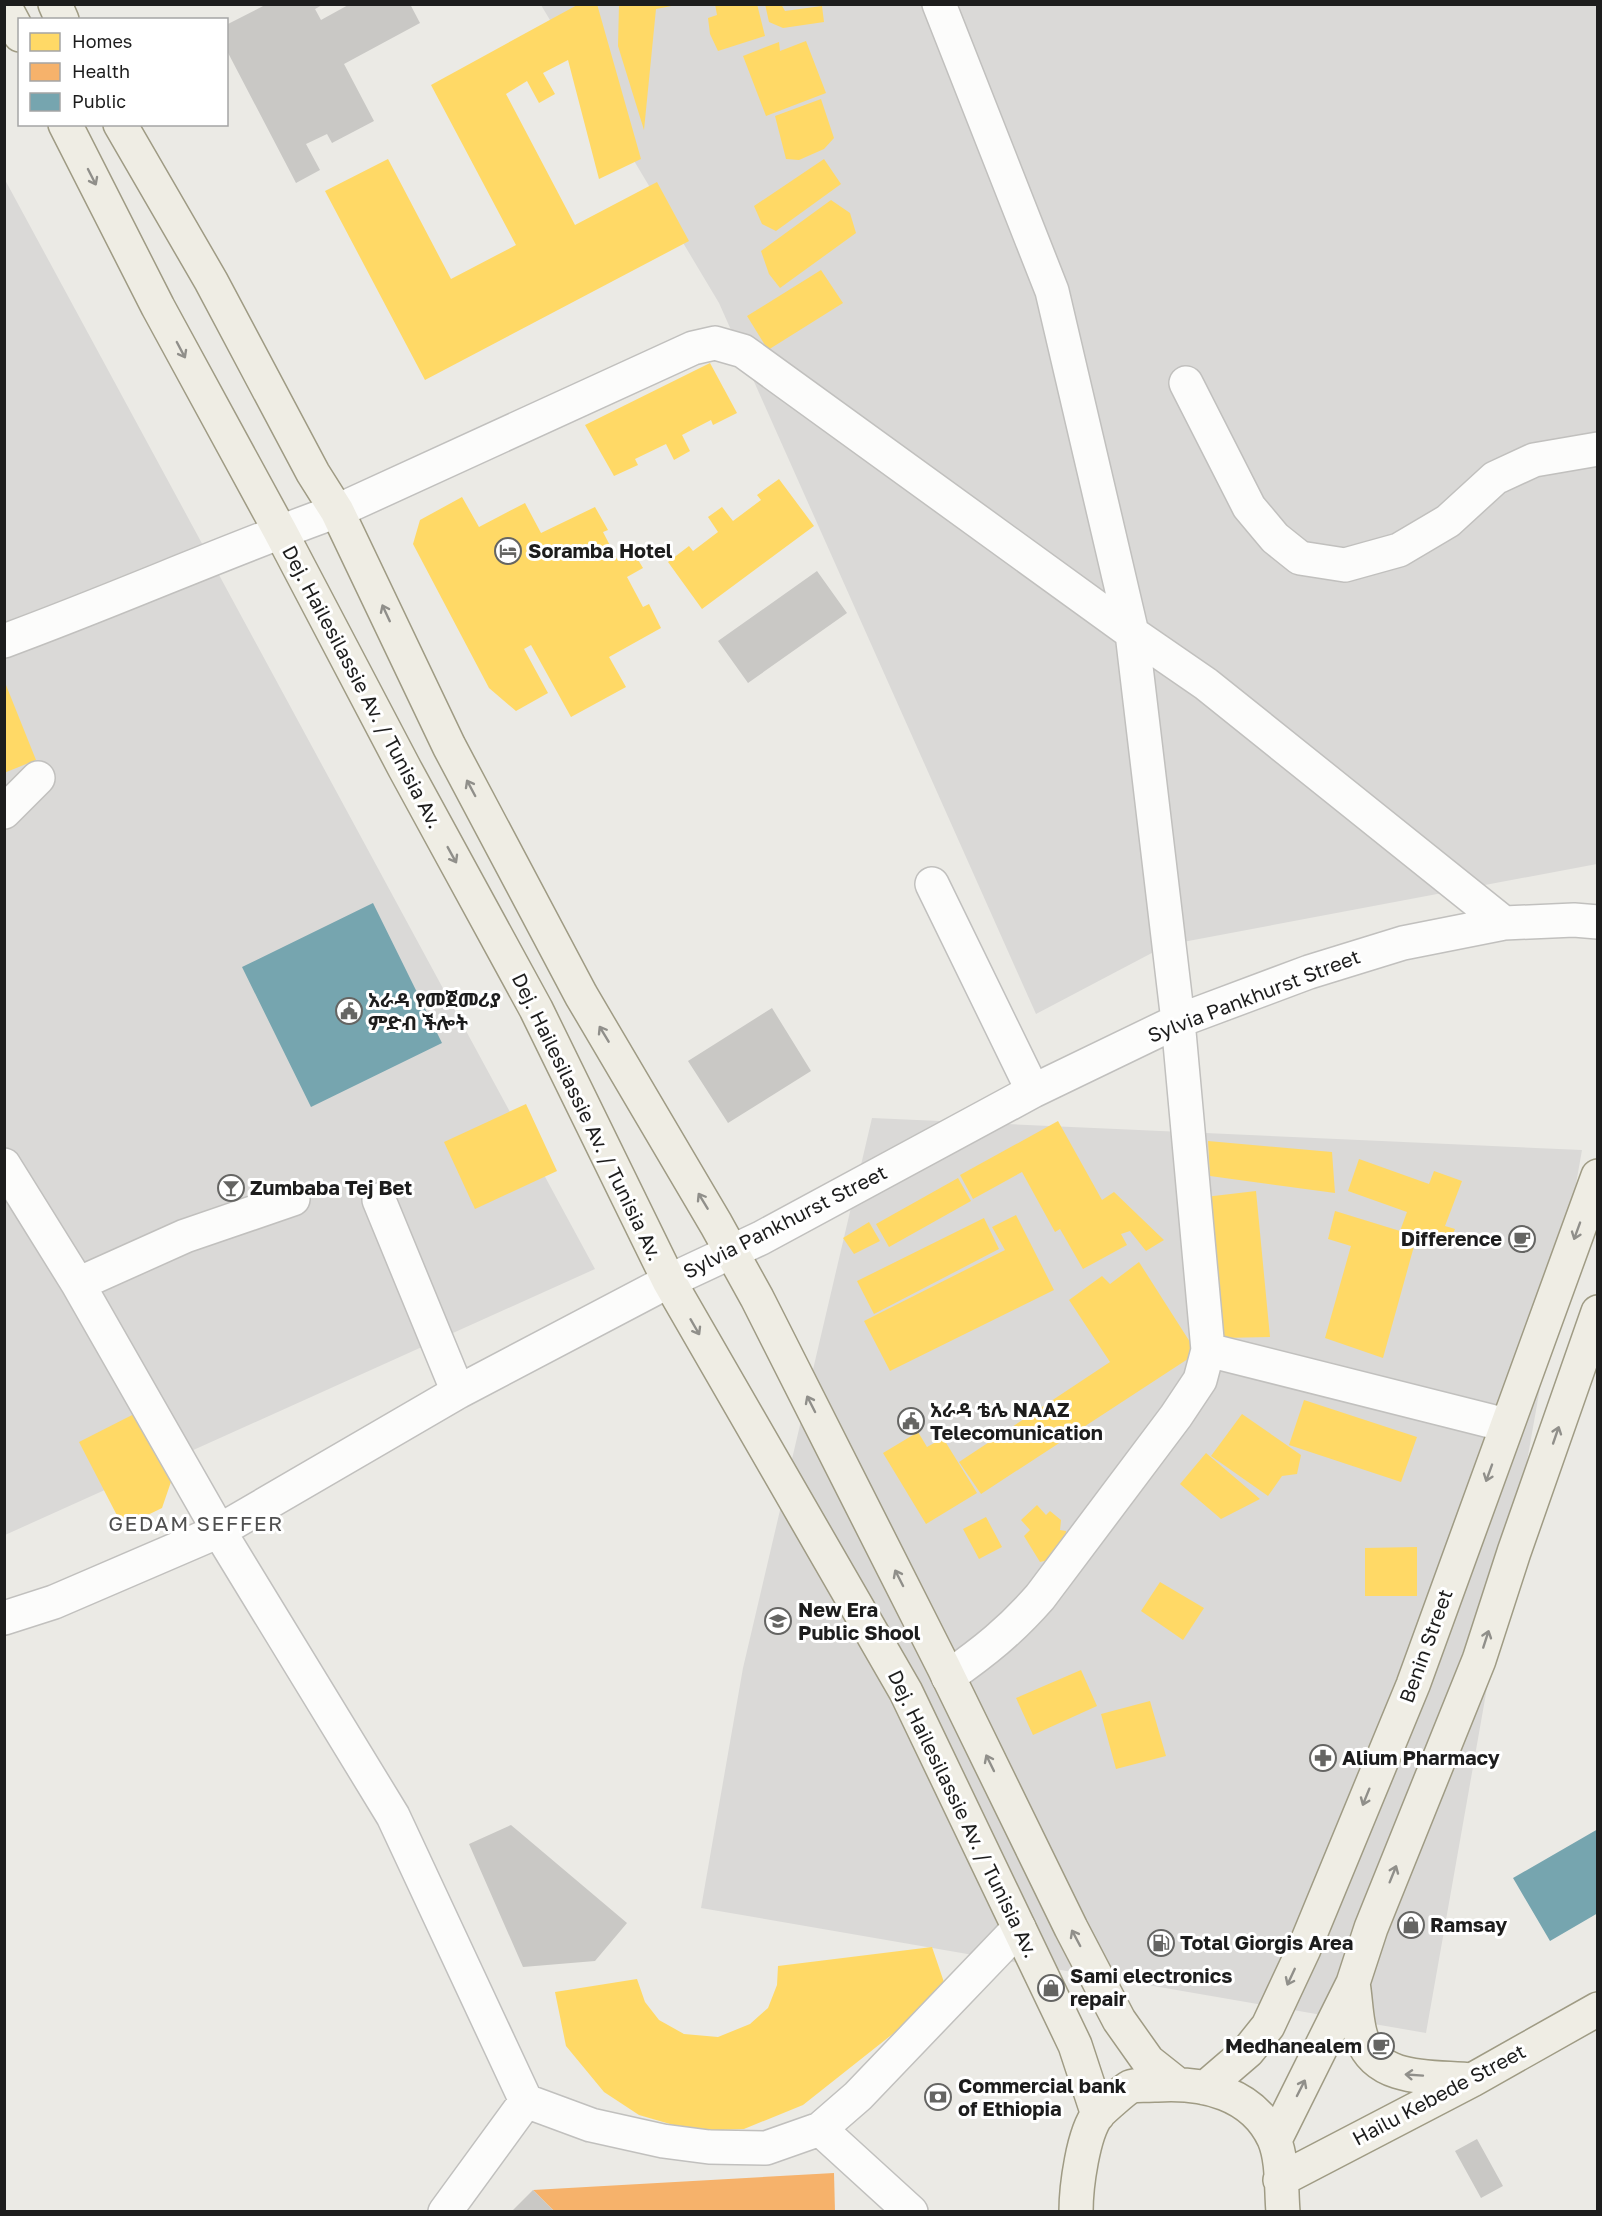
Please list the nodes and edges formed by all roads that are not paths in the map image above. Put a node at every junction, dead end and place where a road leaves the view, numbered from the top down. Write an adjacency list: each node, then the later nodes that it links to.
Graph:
1 (55, 4): 4 (main road)
2 (939, 4): 12 (street)
3 (4, 5): 5 (main road)
4 (61, 18)
5 (18, 31)
6 (66, 126): 11 (main road, Dej. Hailesilassie Av. / Tunisia Av., one-way to 11)
7 (121, 126): 10 (main road)
8 (1186, 383): 9 (street)
9 (1598, 449)
10 (337, 511): 11 (street); 12 (street); 25 (main road, one-way to 10)
11 (280, 531): 13 (street); 26 (main road, Dej. Hailesilassie Av. / Tunisia Av., one-way to 26)
12 (1132, 633): 18 (street); 19 (street)
13 (4, 641)
14 (38, 778): 15 (street)
15 (4, 812)
16 (932, 884): 20 (street)
17 (1598, 922): 18 (street, Sylvia Pankhurst Street)
18 (1504, 923): 19 (street, Sylvia Pankhurst Street)
19 (1178, 1021): 20 (street, Sylvia Pankhurst Street); 29 (street)
20 (1033, 1090): 25 (street, Sylvia Pankhurst Street)
21 (4, 1165): 27 (street)
22 (1598, 1176): 31 (main road, Benin Street, one-way to 31)
23 (293, 1199): 27 (street)
24 (379, 1200): 30 (street)
25 (732, 1252): 26 (street, Sylvia Pankhurst Street); 34 (main road, one-way to 25)
26 (669, 1281): 30 (street, Sylvia Pankhurst Street); 35 (main road, Dej. Hailesilassie Av. / Tunisia Av., one-way to 35)
27 (78, 1284): 32 (street)
28 (1598, 1312): 36 (main road, one-way to 28)
29 (1208, 1350): 31 (street); 34 (street)
30 (458, 1392): 32 (street, Sylvia Pankhurst Street)
31 (1506, 1425): 38 (main road, Benin Street, one-way to 38)
32 (219, 1531): 33 (street, Sylvia Pankhurst Street); 42 (street)
33 (4, 1618)
34 (948, 1677): 39 (main road, one-way to 34)
35 (1019, 1928): 43 (main road, Dej. Hailesilassie Av. / Tunisia Av.); 44 (street)
36 (1353, 1983): 40 (main road, one-way to 36); 45 (main road, one-way to 36)
37 (1598, 2009): 40 (main road, Hailu Kebede Street)
38 (1248, 2051): 39 (main road); 41 (main road, Benin Street)
39 (1148, 2061): 41 (main road)
40 (1472, 2080): 46 (main road, Hailu Kebede Street)
41 (1191, 2086): 43 (main road); 45 (main road)
42 (526, 2101): 44 (street); 47 (street)
43 (1098, 2115): 49 (main road)
44 (820, 2129): 48 (street)
45 (1275, 2140): 46 (main road)
46 (1281, 2196)
47 (445, 2211)
48 (911, 2211)
49 (1076, 2211)

